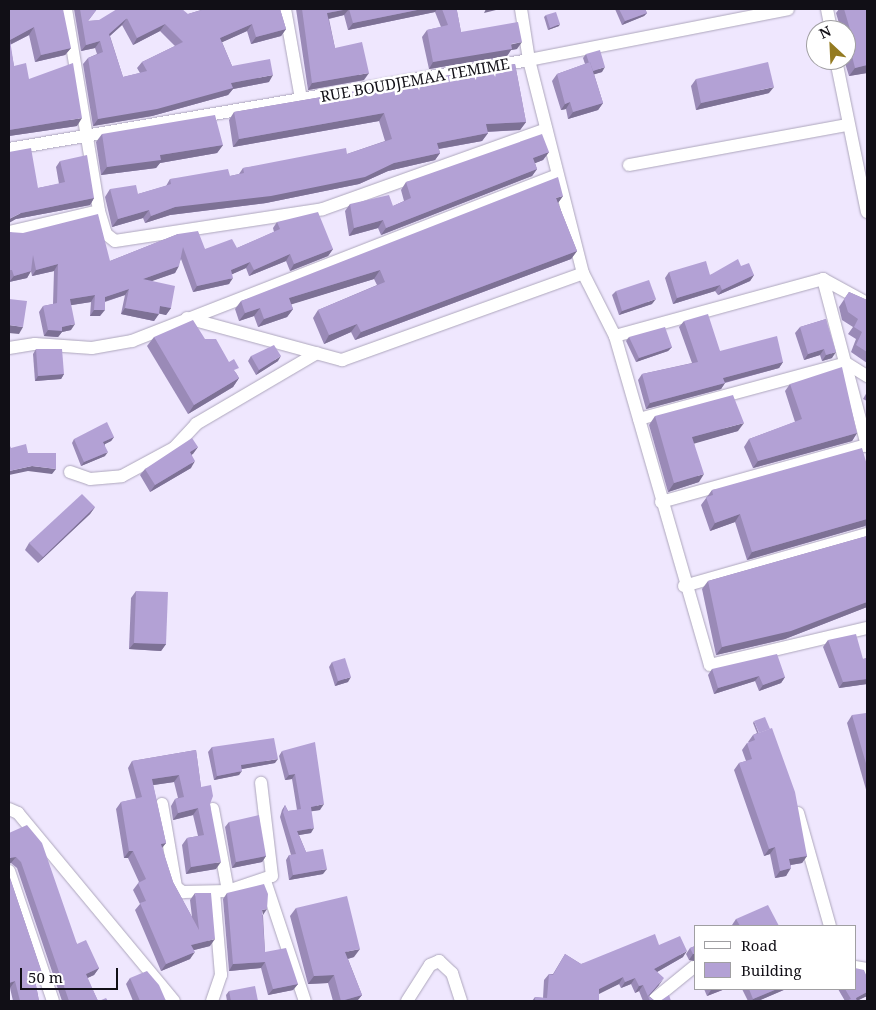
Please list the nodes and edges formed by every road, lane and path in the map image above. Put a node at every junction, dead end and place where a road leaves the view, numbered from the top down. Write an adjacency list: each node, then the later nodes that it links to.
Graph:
1 (66, 9): 10 (street)
2 (285, 9): 7 (street, RUE BOUDJEMAA TEMIME)
3 (521, 9): 5 (street)
4 (788, 9): 5 (street, RUE BOUDJEMAA TEMIME)
5 (529, 60): 7 (street, RUE BOUDJEMAA TEMIME); 9 (street)
6 (838, 70): 8 (street)
7 (300, 99): 10 (street, RUE BOUDJEMAA TEMIME)
8 (848, 125): 12 (street); 15 (street)
9 (546, 129): 13 (street); 14 (street)
10 (88, 136): 11 (street, RUE BOUDJEMAA TEMIME); 14 (street)
11 (9, 149)
12 (629, 165)
13 (557, 175): 17 (street); 20 (street)
14 (98, 211): 16 (street)
15 (867, 212)
16 (9, 232)
17 (583, 273): 21 (street); 23 (street)
18 (823, 279): 19 (street); 21 (street); 24 (street)
19 (867, 303)
20 (187, 318): 22 (street); 23 (street)
21 (615, 336): 26 (street)
22 (9, 348)
23 (317, 353): 28 (street)
24 (846, 363): 25 (street); 26 (street); 27 (street)
25 (867, 376)
26 (639, 419): 29 (street)
27 (867, 445): 29 (street)
28 (70, 472)
29 (661, 502): 31 (street)
30 (867, 534): 31 (street)
31 (684, 586): 32 (street)
32 (867, 628)
33 (261, 783): 39 (street)
34 (162, 804): 41 (street)
35 (796, 804): 42 (street)
36 (213, 809): 40 (street)
37 (9, 810): 45 (street)
38 (9, 871): 44 (street)
39 (265, 881): 40 (street); 47 (street)
40 (228, 891): 41 (street)
41 (214, 892): 46 (street)
42 (830, 925)
43 (694, 967): 50 (street)
44 (53, 1001)
45 (174, 1001)
46 (212, 1001)
47 (306, 1001)
48 (407, 1001): 49 (street)
49 (461, 1001)
50 (652, 1001)

